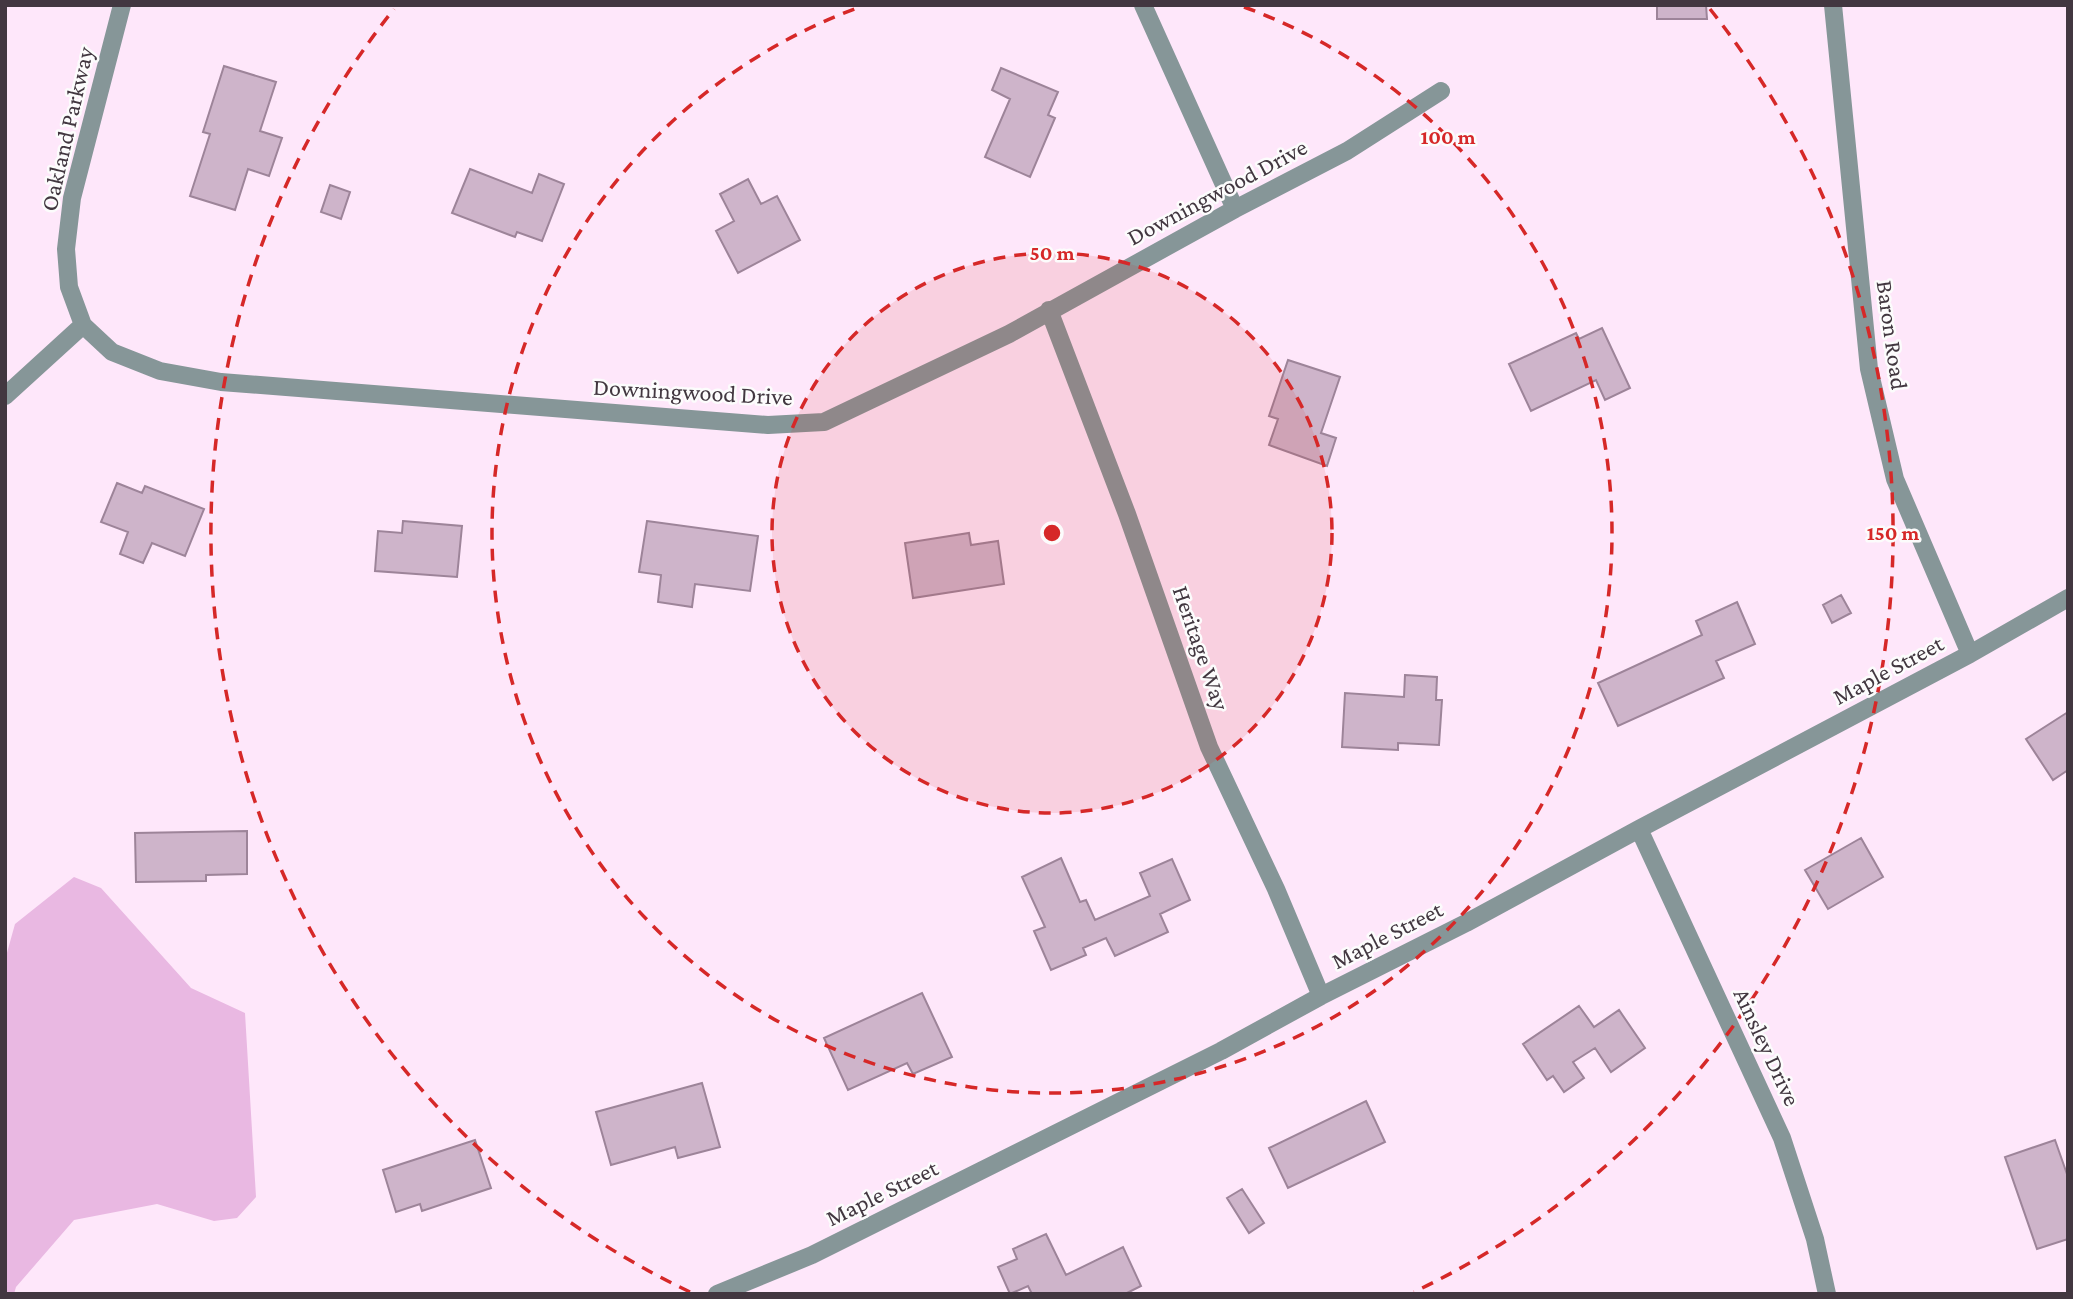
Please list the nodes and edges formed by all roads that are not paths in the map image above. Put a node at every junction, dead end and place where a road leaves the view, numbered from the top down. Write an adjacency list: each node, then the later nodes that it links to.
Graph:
1 (122, 5): 7 (street, Oakland Parkway)
2 (1143, 5): 5 (street)
3 (1833, 5): 10 (street, Baron Road)
4 (1441, 91): 5 (street, Downingwood Drive)
5 (1235, 209): 6 (street, Downingwood Drive)
6 (1049, 310): 7 (street, Downingwood Drive); 12 (street, Heritage Way)
7 (83, 326): 8 (street)
8 (5, 396)
9 (2068, 598): 10 (street, Maple Street)
10 (1970, 654): 11 (street, Maple Street)
11 (1639, 829): 12 (street, Maple Street); 14 (street, Ainsley Drive)
12 (1321, 996): 13 (street, Maple Street)
13 (717, 1294)
14 (1827, 1294)

